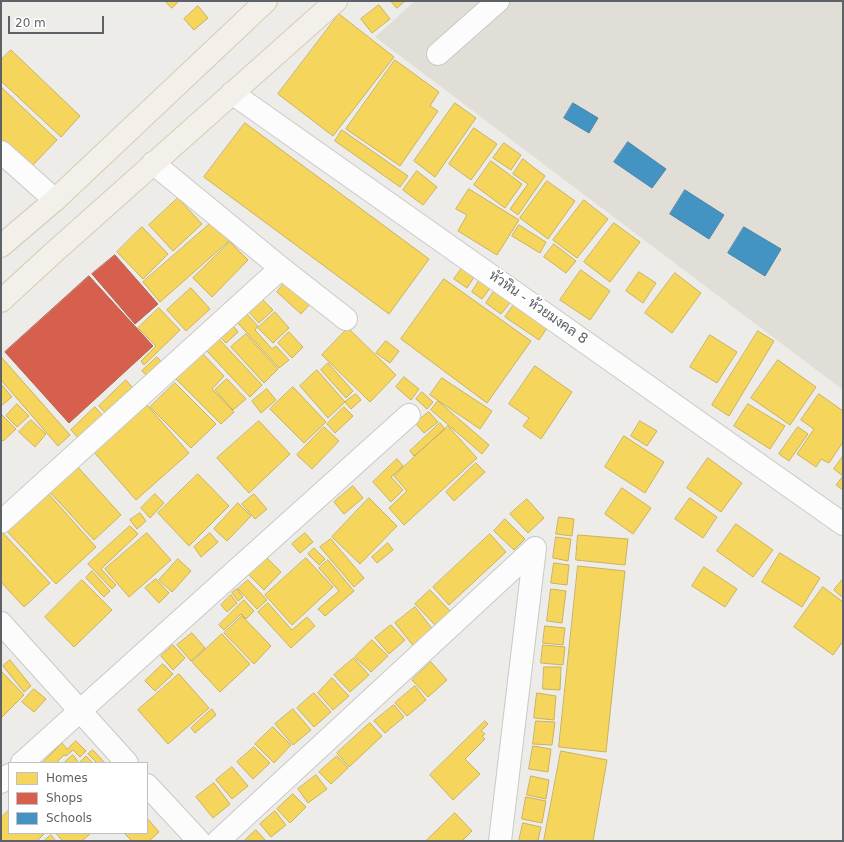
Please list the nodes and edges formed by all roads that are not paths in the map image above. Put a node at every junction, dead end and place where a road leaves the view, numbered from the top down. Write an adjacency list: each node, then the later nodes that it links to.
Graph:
1 (336, 1): 5 (main road)
2 (498, 1): 4 (street)
3 (258, 3): 8 (main road)
4 (438, 54)
5 (232, 93): 7 (main road); 15 (street, หัวหิน - ห้วยมงคล 8)
6 (1, 152): 8 (street)
7 (153, 163): 10 (street); 11 (main road)
8 (55, 200): 9 (main road)
9 (1, 246)
10 (281, 268): 12 (street); 14 (street)
11 (1, 301)
12 (346, 319)
13 (408, 415): 17 (street)
14 (1, 522)
15 (843, 524)
16 (1, 624): 17 (street)
17 (80, 711): 18 (street); 19 (street)
18 (23, 762)
19 (126, 762)
20 (148, 786): 21 (street)
21 (198, 841)
22 (218, 841): 23 (street)
23 (500, 841)

